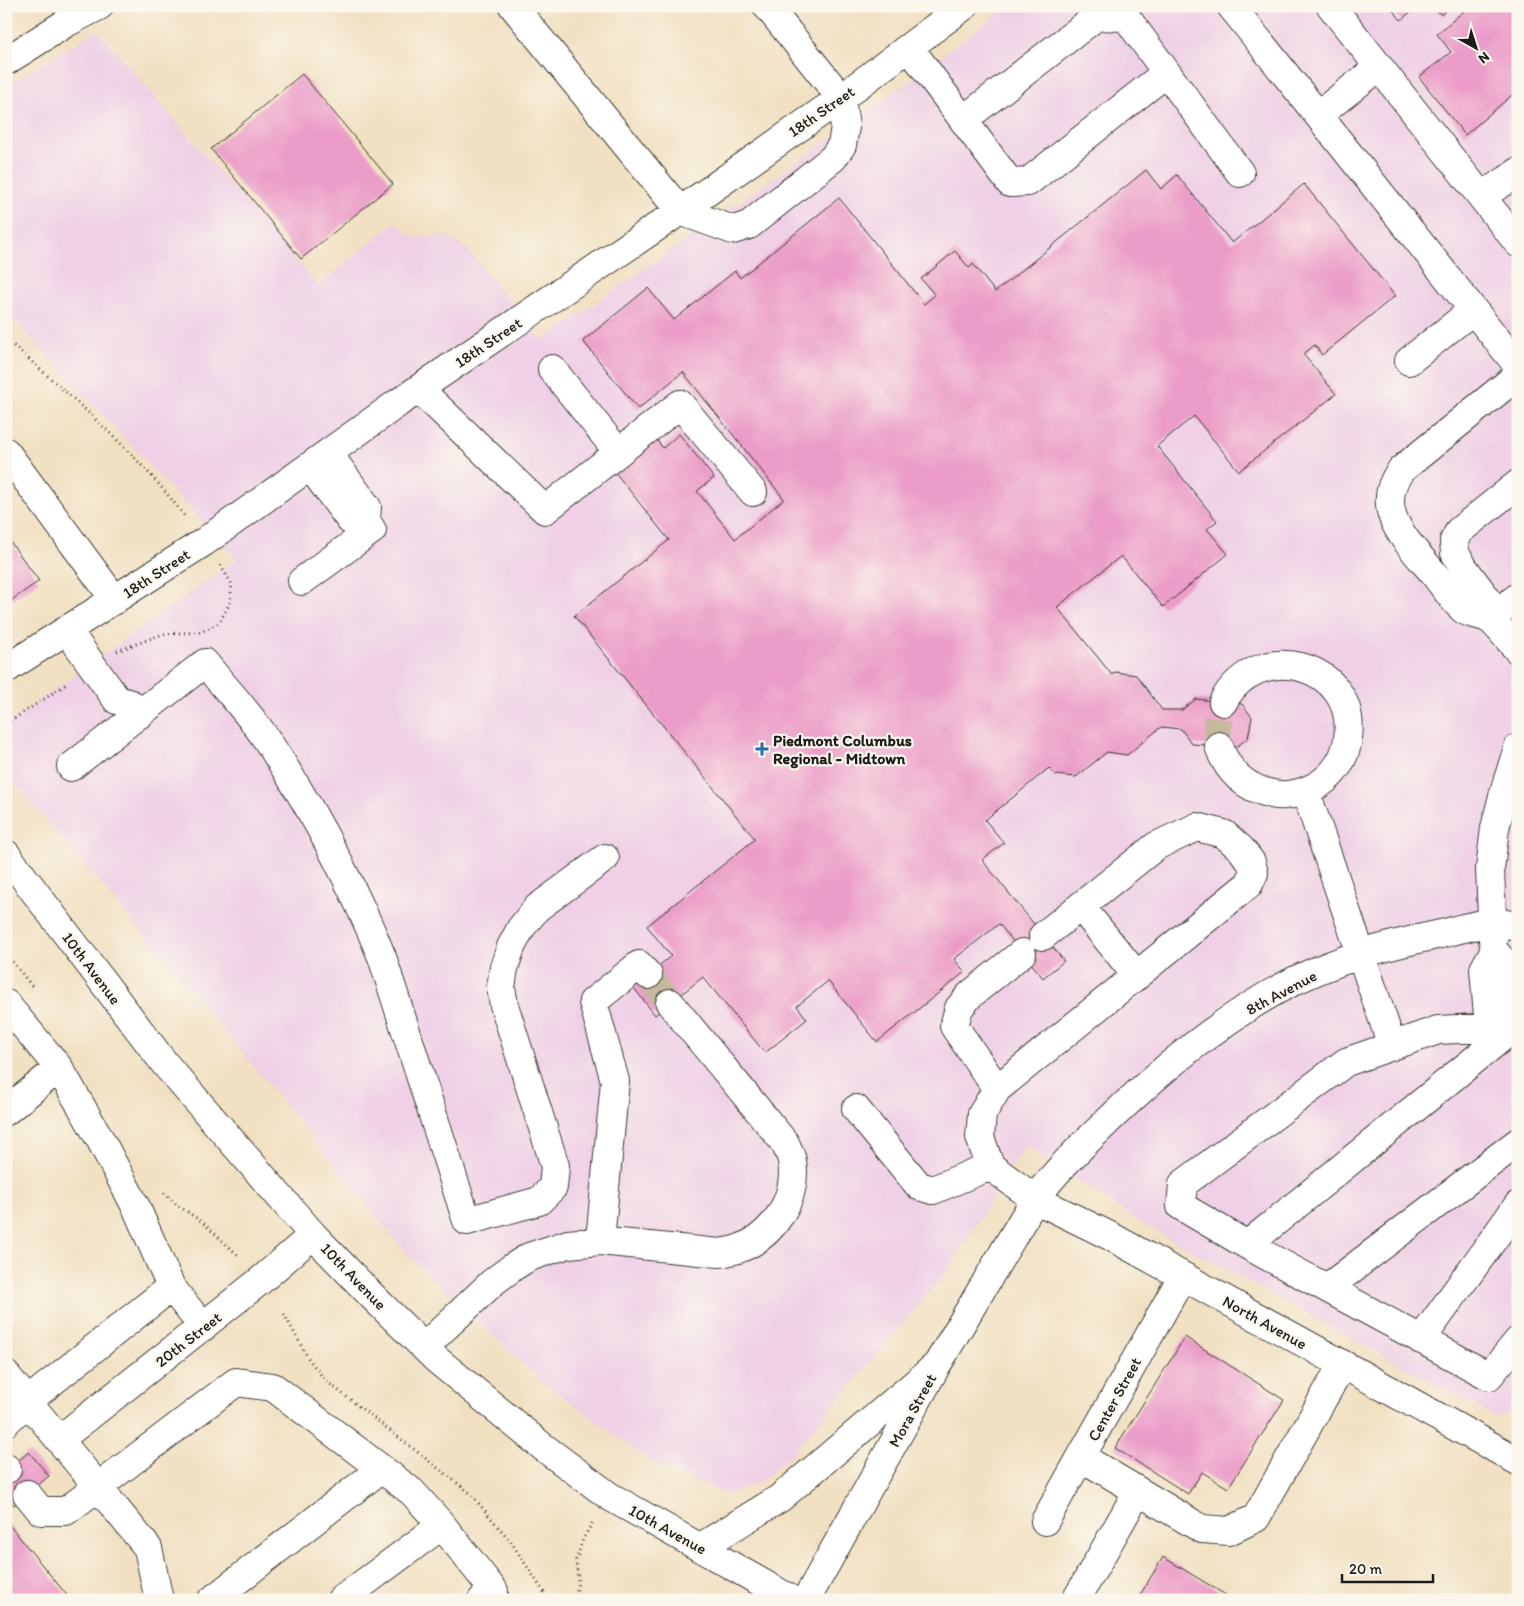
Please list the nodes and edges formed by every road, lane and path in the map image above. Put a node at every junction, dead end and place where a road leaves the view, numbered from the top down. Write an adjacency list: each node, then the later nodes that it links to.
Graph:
1 (99, 6): 8 (street)
2 (513, 6): 17 (street)
3 (767, 6): 11 (street)
4 (964, 6): 7 (street, 18th Street)
5 (1231, 6): 12 (street)
6 (1332, 6): 9 (street)
7 (909, 47): 11 (street, 18th Street); 13 (street)
8 (6, 61)
9 (1379, 67): 12 (street); 16 (street)
10 (1166, 72): 13 (street); 13 (street); 15 (street)
11 (840, 98): 17 (street, 18th Street); 17 (street)
12 (1318, 114): 19 (street)
13 (963, 120)
14 (1518, 172): 16 (street)
15 (1240, 173)
16 (1481, 196): 18 (street)
17 (680, 210): 25 (street, 18th Street)
18 (1518, 243)
19 (1473, 310): 21 (street); 22 (street)
20 (6, 339): 31 (path)
21 (1409, 360)
22 (1518, 366)
23 (552, 369): 27 (street)
24 (1518, 375): 36 (street)
25 (419, 389): 27 (street); 28 (street, 18th Street)
26 (6, 452): 35 (street)
27 (618, 452): 30 (street)
28 (319, 459): 33 (street); 35 (street, 18th Street)
29 (1518, 484): 36 (street)
30 (752, 492)
31 (188, 520)
32 (216, 560): 39 (path)
33 (302, 581)
34 (1518, 596): 36 (street)
35 (114, 600): 37 (street, 18th Street)
36 (1489, 619): 38 (street)
37 (75, 625): 39 (street); 40 (street, 18th Street)
38 (1518, 650)
39 (101, 662): 42 (street); 43 (path)
40 (6, 669)
41 (1224, 702): 47 (street)
42 (136, 709): 46 (street); 49 (street)
43 (6, 724)
44 (1219, 746): 47 (street)
45 (1518, 748): 51 (street)
46 (71, 767)
47 (1306, 792): 53 (street)
48 (6, 854): 69 (street, 10th Avenue)
49 (605, 858)
50 (1081, 907): 55 (street); 55 (street); 62 (street)
51 (1505, 924): 52 (street); 53 (street, 8th Avenue)
52 (1494, 951): 58 (street); 59 (street)
53 (1362, 956): 60 (street); 67 (street, 8th Avenue)
54 (648, 975): 70 (street)
55 (1138, 976): 62 (street)
56 (670, 1002): 70 (street)
57 (6, 1004): 61 (street)
58 (1517, 1026): 59 (street); 71 (street)
59 (1489, 1027): 60 (street)
60 (1392, 1046): 71 (street)
61 (59, 1068): 64 (street); 73 (street)
62 (997, 1089): 66 (street)
63 (856, 1109): 66 (street)
64 (6, 1111)
65 (1518, 1142): 74 (street)
66 (990, 1166): 67 (street, North Avenue)
67 (1035, 1199): 72 (street, North Avenue); 80 (street, Mora Street)
68 (1518, 1205): 77 (street)
69 (313, 1234): 76 (street, 20th Street); 79 (street, 10th Avenue)
70 (600, 1241): 79 (street)
71 (1247, 1246): 74 (street)
72 (1182, 1277): 81 (street, North Avenue); 86 (street, Center Street)
73 (171, 1287): 76 (street); 83 (street)
74 (1327, 1288): 77 (street)
75 (284, 1314): 100 (path)
76 (203, 1327): 85 (street, 20th Street)
77 (1421, 1340): 78 (street)
78 (1518, 1341)
79 (424, 1347): 92 (street, 10th Avenue)
80 (937, 1364): 95 (street); 103 (street, Mora Street)
81 (1342, 1365): 87 (street, North Avenue); 90 (street)
82 (6, 1375): 83 (street)
83 (28, 1401): 84 (street); 85 (street)
84 (6, 1422)
85 (60, 1439): 89 (street)
86 (1081, 1457): 90 (street); 93 (street, Center Street)
87 (1518, 1462)
88 (381, 1469): 89 (street); 94 (street); 98 (street)
89 (98, 1487): 91 (street); 97 (street)
90 (1138, 1491): 104 (street)
91 (27, 1494)
92 (609, 1496): 95 (street, 10th Avenue); 101 (path)
93 (1045, 1521)
94 (442, 1525): 96 (street); 99 (street)
95 (701, 1547): 102 (street, 10th Avenue)
96 (356, 1595)
97 (159, 1600)
98 (212, 1600)
99 (482, 1600)
100 (549, 1600)
101 (575, 1600)
102 (792, 1600)
103 (806, 1600)
104 (1076, 1600)

